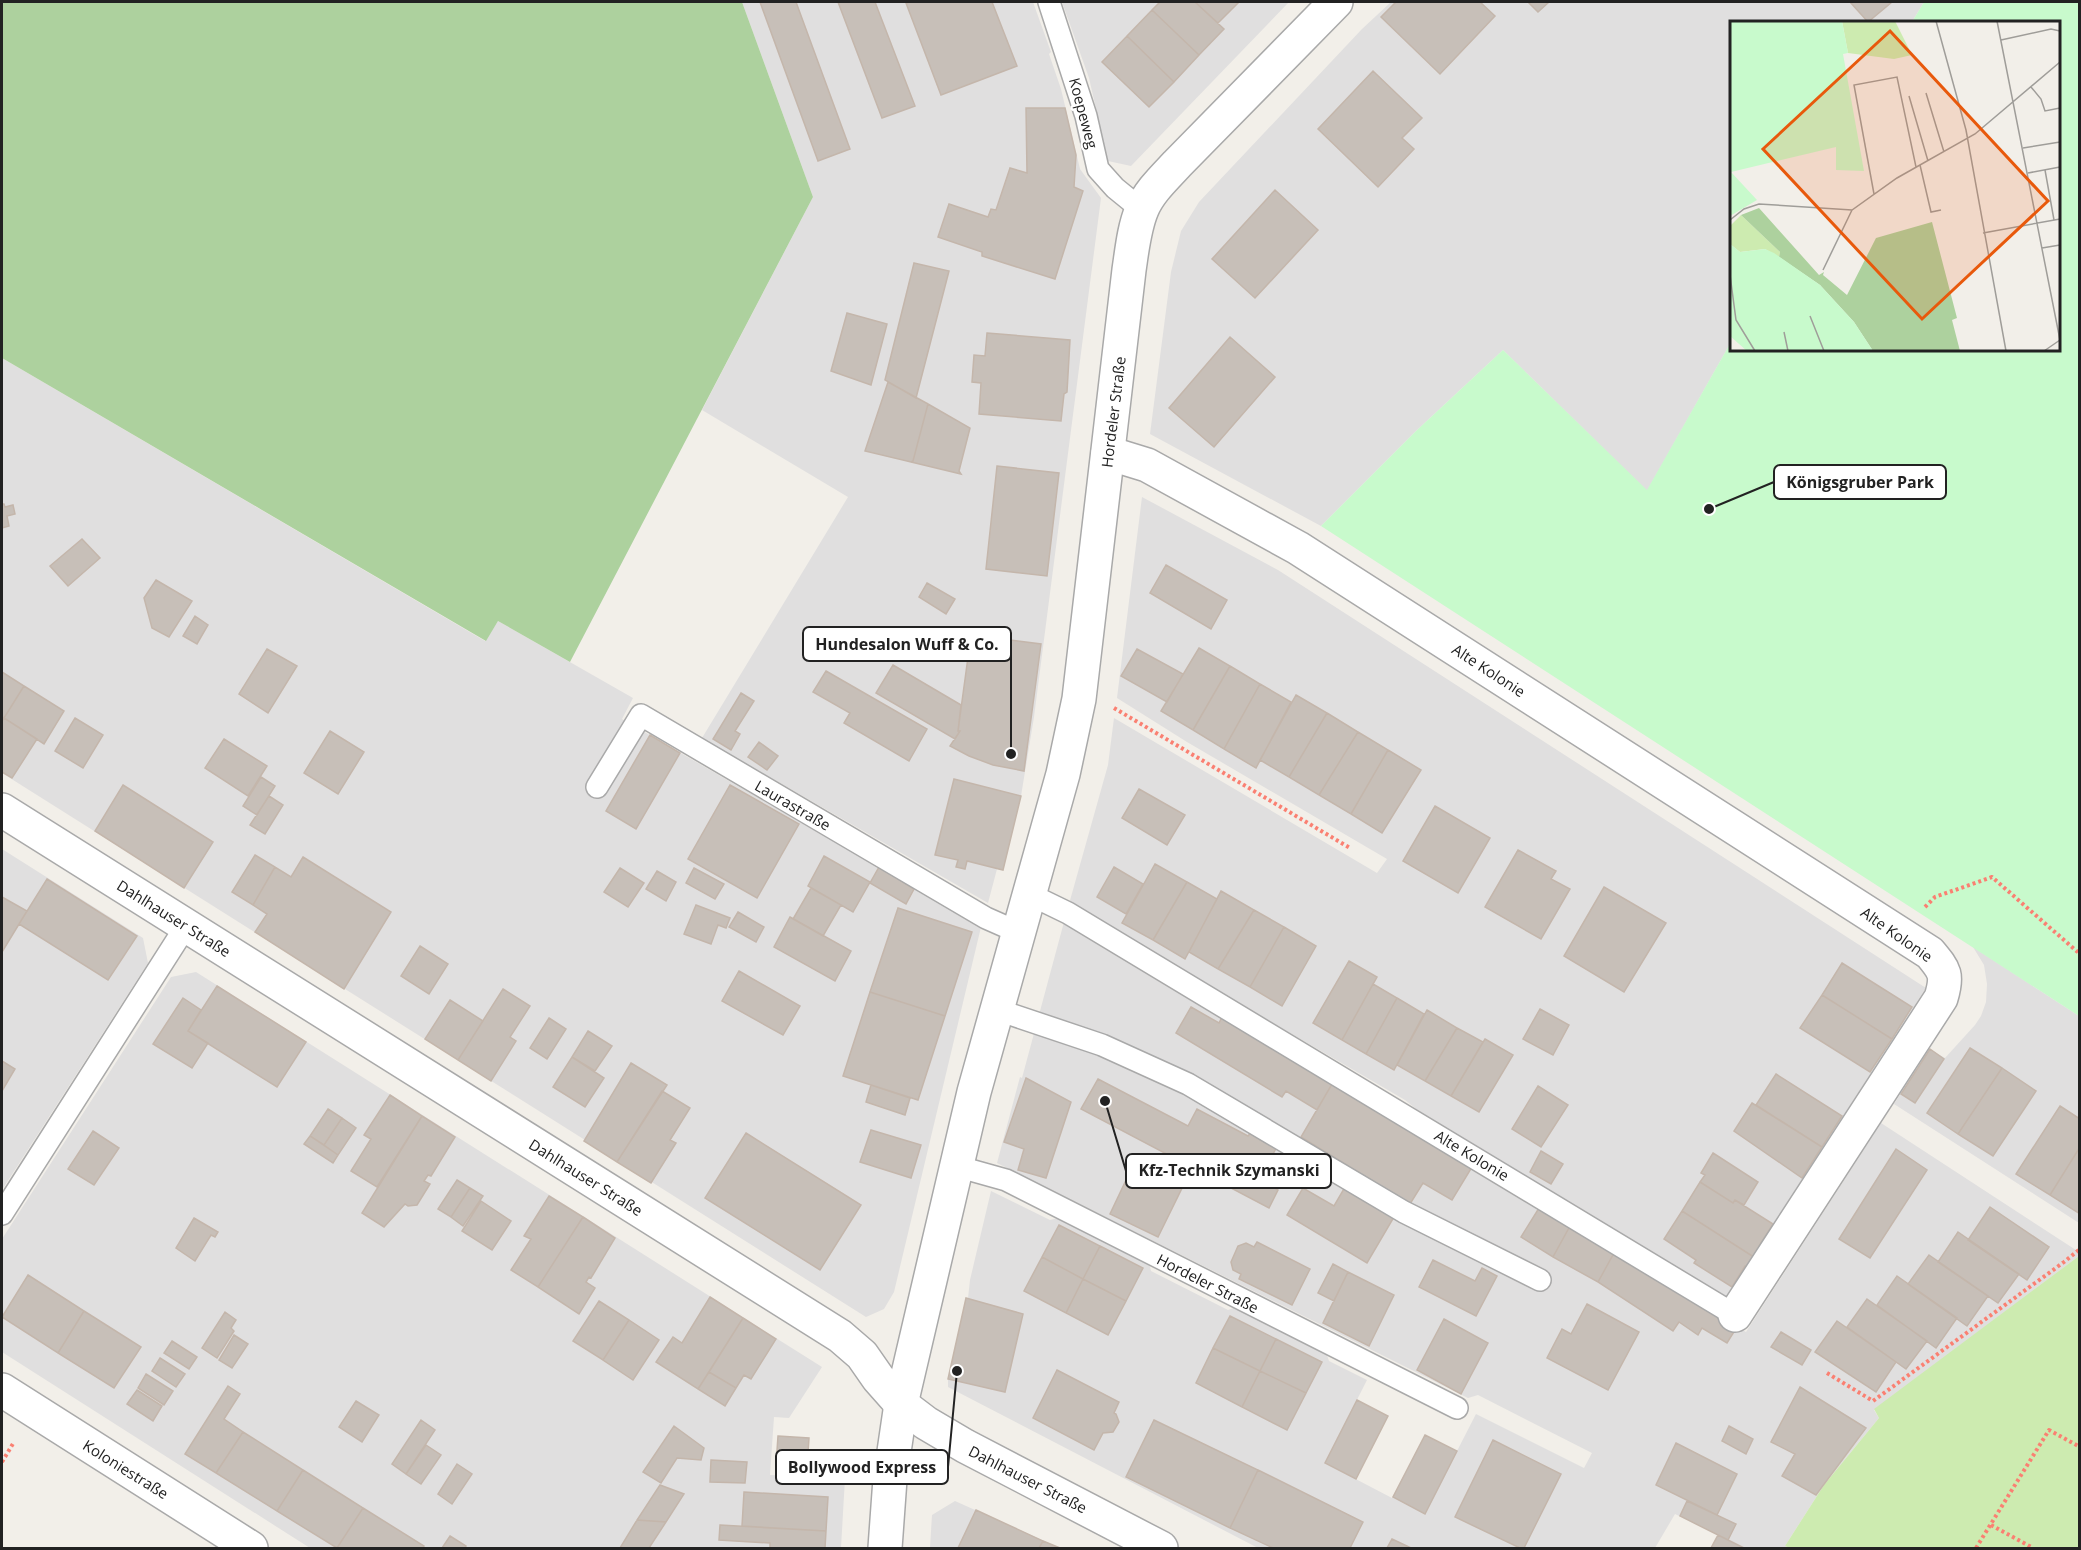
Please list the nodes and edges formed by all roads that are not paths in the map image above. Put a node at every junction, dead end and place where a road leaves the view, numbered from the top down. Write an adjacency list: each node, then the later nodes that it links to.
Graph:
1 (1049, 2): 3 (lane, Koepeweg)
2 (1336, 2): 3 (street, Hordeler Straße)
3 (1142, 210): 4 (street, Hordeler Straße)
4 (1108, 453): 7 (street, Hordeler Straße); 14 (street, Alte Kolonie)
5 (597, 787): 9 (lane, Laurastraße)
6 (2, 810): 8 (street, Dahlhauser Straße)
7 (1031, 895): 9 (street, Hordeler Straße); 14 (lane, Alte Kolonie)
8 (186, 926): 12 (lane); 16 (street, Dahlhauser Straße)
9 (1020, 933): 10 (street, Hordeler Straße)
10 (998, 1010): 11 (street, Hordeler Straße); 13 (lane)
11 (956, 1166): 16 (street, Hordeler Straße); 17 (lane, Hordeler Straße)
12 (2, 1214)
13 (1540, 1281)
14 (1735, 1315)
15 (2, 1390): 18 (street, Koloniestraße)
16 (901, 1404): 19 (street, Hordeler Straße); 20 (street, Dahlhauser Straße)
17 (1457, 1408)
18 (251, 1548)
19 (885, 1548)
20 (1161, 1548)

